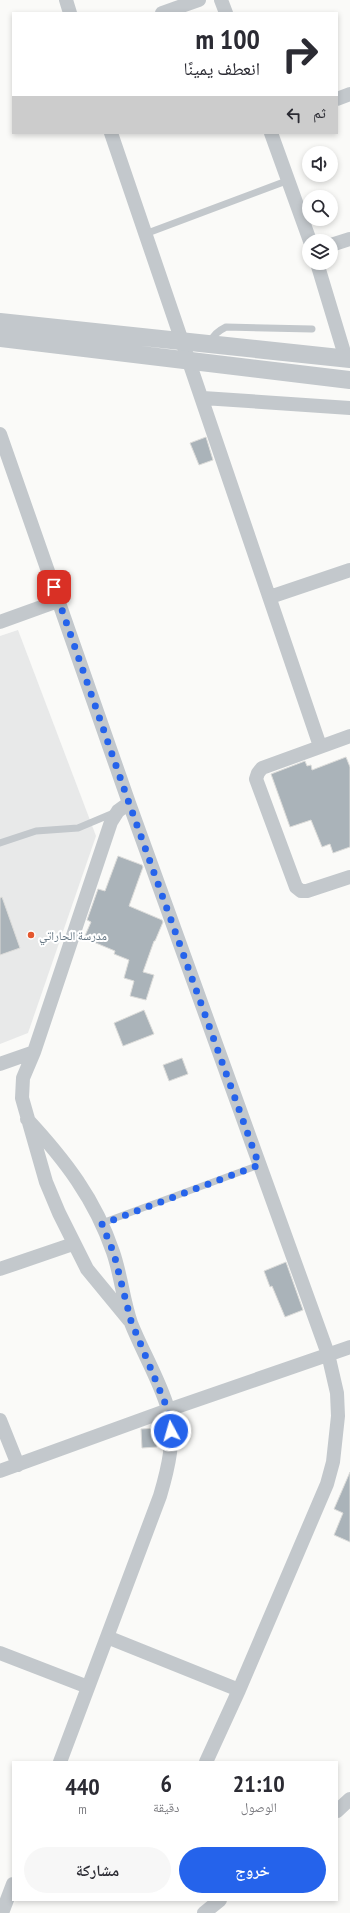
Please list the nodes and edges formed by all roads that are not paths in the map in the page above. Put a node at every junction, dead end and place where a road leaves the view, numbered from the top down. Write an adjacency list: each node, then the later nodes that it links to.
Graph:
1 (66, 0): 4 (street)
2 (199, 0): 5 (street)
3 (221, 0): 6 (street)
4 (70, 12)
5 (165, 12)
6 (226, 12)
7 (350, 94): 8 (street)
8 (338, 98)
9 (111, 134): 12 (street)
10 (271, 134): 11 (street)
11 (289, 180): 12 (lane); 13 (street)
12 (145, 234): 20 (street)
13 (308, 234)
14 (350, 239): 15 (street)
15 (338, 243)
16 (319, 270): 22 (street)
17 (0, 322): 20 (street)
18 (312, 329): 21 (lane)
19 (0, 338): 23 (street)
20 (183, 341): 21 (street); 23 (street)
21 (209, 344): 22 (street)
22 (348, 359)
23 (190, 360): 24 (street); 25 (street)
24 (350, 380)
25 (203, 398): 26 (street); 29 (street)
26 (350, 408)
27 (0, 434): 30 (street)
28 (350, 570): 29 (street)
29 (270, 597): 33 (street)
30 (58, 601): 31 (street); 34 (street)
31 (0, 622)
32 (350, 736): 33 (street)
33 (320, 746): 36 (street)
34 (123, 807): 35 (lane); 37 (street); 40 (street)
35 (0, 843)
36 (350, 877)
37 (34, 1052): 38 (street); 39 (street)
38 (0, 1064)
39 (27, 1119): 41 (street); 42 (street)
40 (259, 1165): 41 (lane); 46 (street)
41 (102, 1224): 44 (street)
42 (73, 1244): 43 (street); 44 (street)
43 (0, 1269)
44 (131, 1321): 47 (street)
45 (350, 1347): 46 (street)
46 (328, 1354): 47 (street); 54 (street)
47 (168, 1410): 49 (street); 51 (street)
48 (0, 1420): 49 (street)
49 (18, 1465): 50 (street)
50 (0, 1471)
51 (107, 1636): 53 (street); 54 (street)
52 (0, 1653): 53 (street)
53 (88, 1687): 55 (street)
54 (239, 1690): 56 (street)
55 (60, 1761)
56 (206, 1761)
57 (350, 1799): 58 (street)
58 (338, 1811)
59 (12, 1887): 61 (street)
60 (218, 1901): 62 (street)
61 (2, 1913)
62 (204, 1913)

